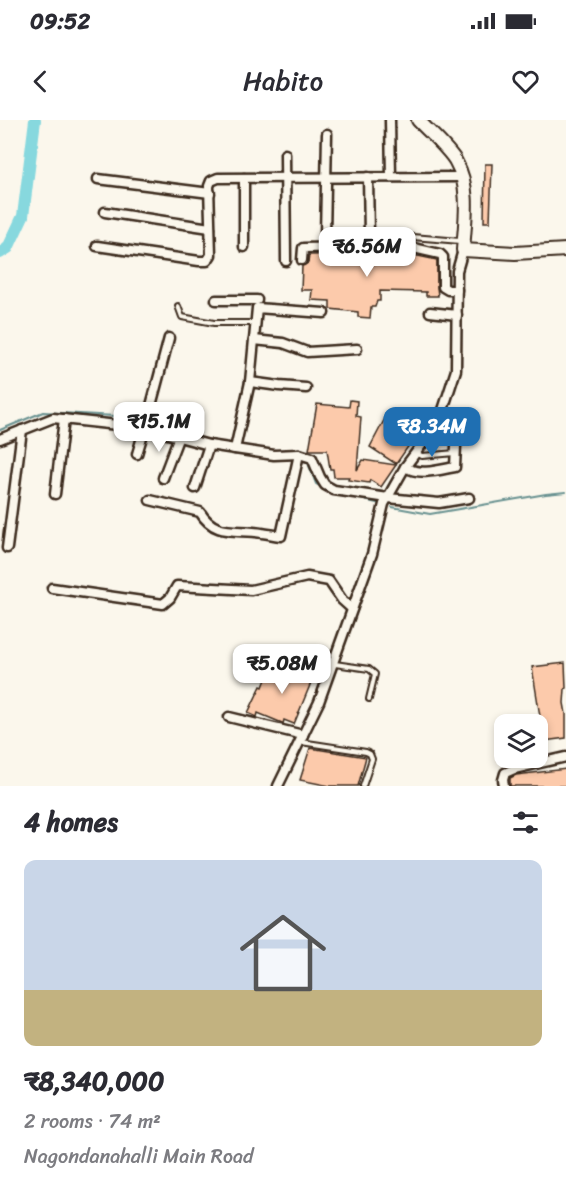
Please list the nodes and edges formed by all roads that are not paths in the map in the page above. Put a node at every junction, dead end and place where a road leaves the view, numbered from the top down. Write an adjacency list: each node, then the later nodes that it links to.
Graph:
1 (390, 120): 6 (street)
2 (418, 120): 7 (street)
3 (327, 134): 10 (street)
4 (285, 154): 9 (street)
5 (368, 177): 6 (street); 10 (street); 15 (street)
6 (391, 177): 7 (street)
7 (462, 177): 18 (street)
8 (244, 178): 9 (street); 12 (street); 20 (street)
9 (286, 178): 10 (street); 23 (street)
10 (326, 178): 17 (street)
11 (98, 179): 12 (street)
12 (210, 193): 14 (street)
13 (105, 212): 14 (street)
14 (210, 228): 19 (street)
15 (369, 235)
16 (389, 235): 18 (lane)
17 (326, 236)
18 (463, 245): 21 (street); 24 (street)
19 (97, 246)
20 (244, 247)
21 (566, 250)
22 (302, 260): 24 (street)
23 (286, 261)
24 (457, 290): 30 (street)
25 (216, 300): 26 (street)
26 (257, 300): 29 (street); 31 (street)
27 (178, 306): 31 (lane)
28 (430, 312): 30 (street)
29 (324, 313)
30 (457, 315): 45 (street)
31 (255, 323): 33 (street)
32 (169, 338): 38 (street)
33 (254, 340): 34 (street); 35 (street)
34 (357, 349)
35 (250, 382): 36 (street); 44 (street)
36 (306, 388)
37 (64, 419): 38 (street); 39 (street); 51 (street)
38 (145, 428): 40 (street); 46 (street)
39 (22, 430): 41 (street); 55 (street)
40 (179, 436): 42 (street); 49 (street)
41 (0, 439)
42 (209, 445): 44 (street); 50 (street)
43 (456, 449): 45 (lane); 48 (street)
44 (235, 450): 47 (street)
45 (416, 453): 48 (street)
46 (137, 454)
47 (299, 454): 52 (street); 54 (street)
48 (405, 467): 52 (street)
49 (163, 478)
50 (195, 488)
51 (55, 494)
52 (387, 498): 53 (street); 57 (street)
53 (469, 498)
54 (150, 500)
55 (7, 548)
56 (52, 588): 57 (street)
57 (352, 609): 58 (street)
58 (333, 663): 59 (lane); 61 (street)
59 (369, 699)
60 (229, 717): 61 (street)
61 (301, 738): 63 (street); 64 (lane)
62 (566, 757): 65 (street)
63 (278, 786)
64 (363, 786)
65 (504, 786)

